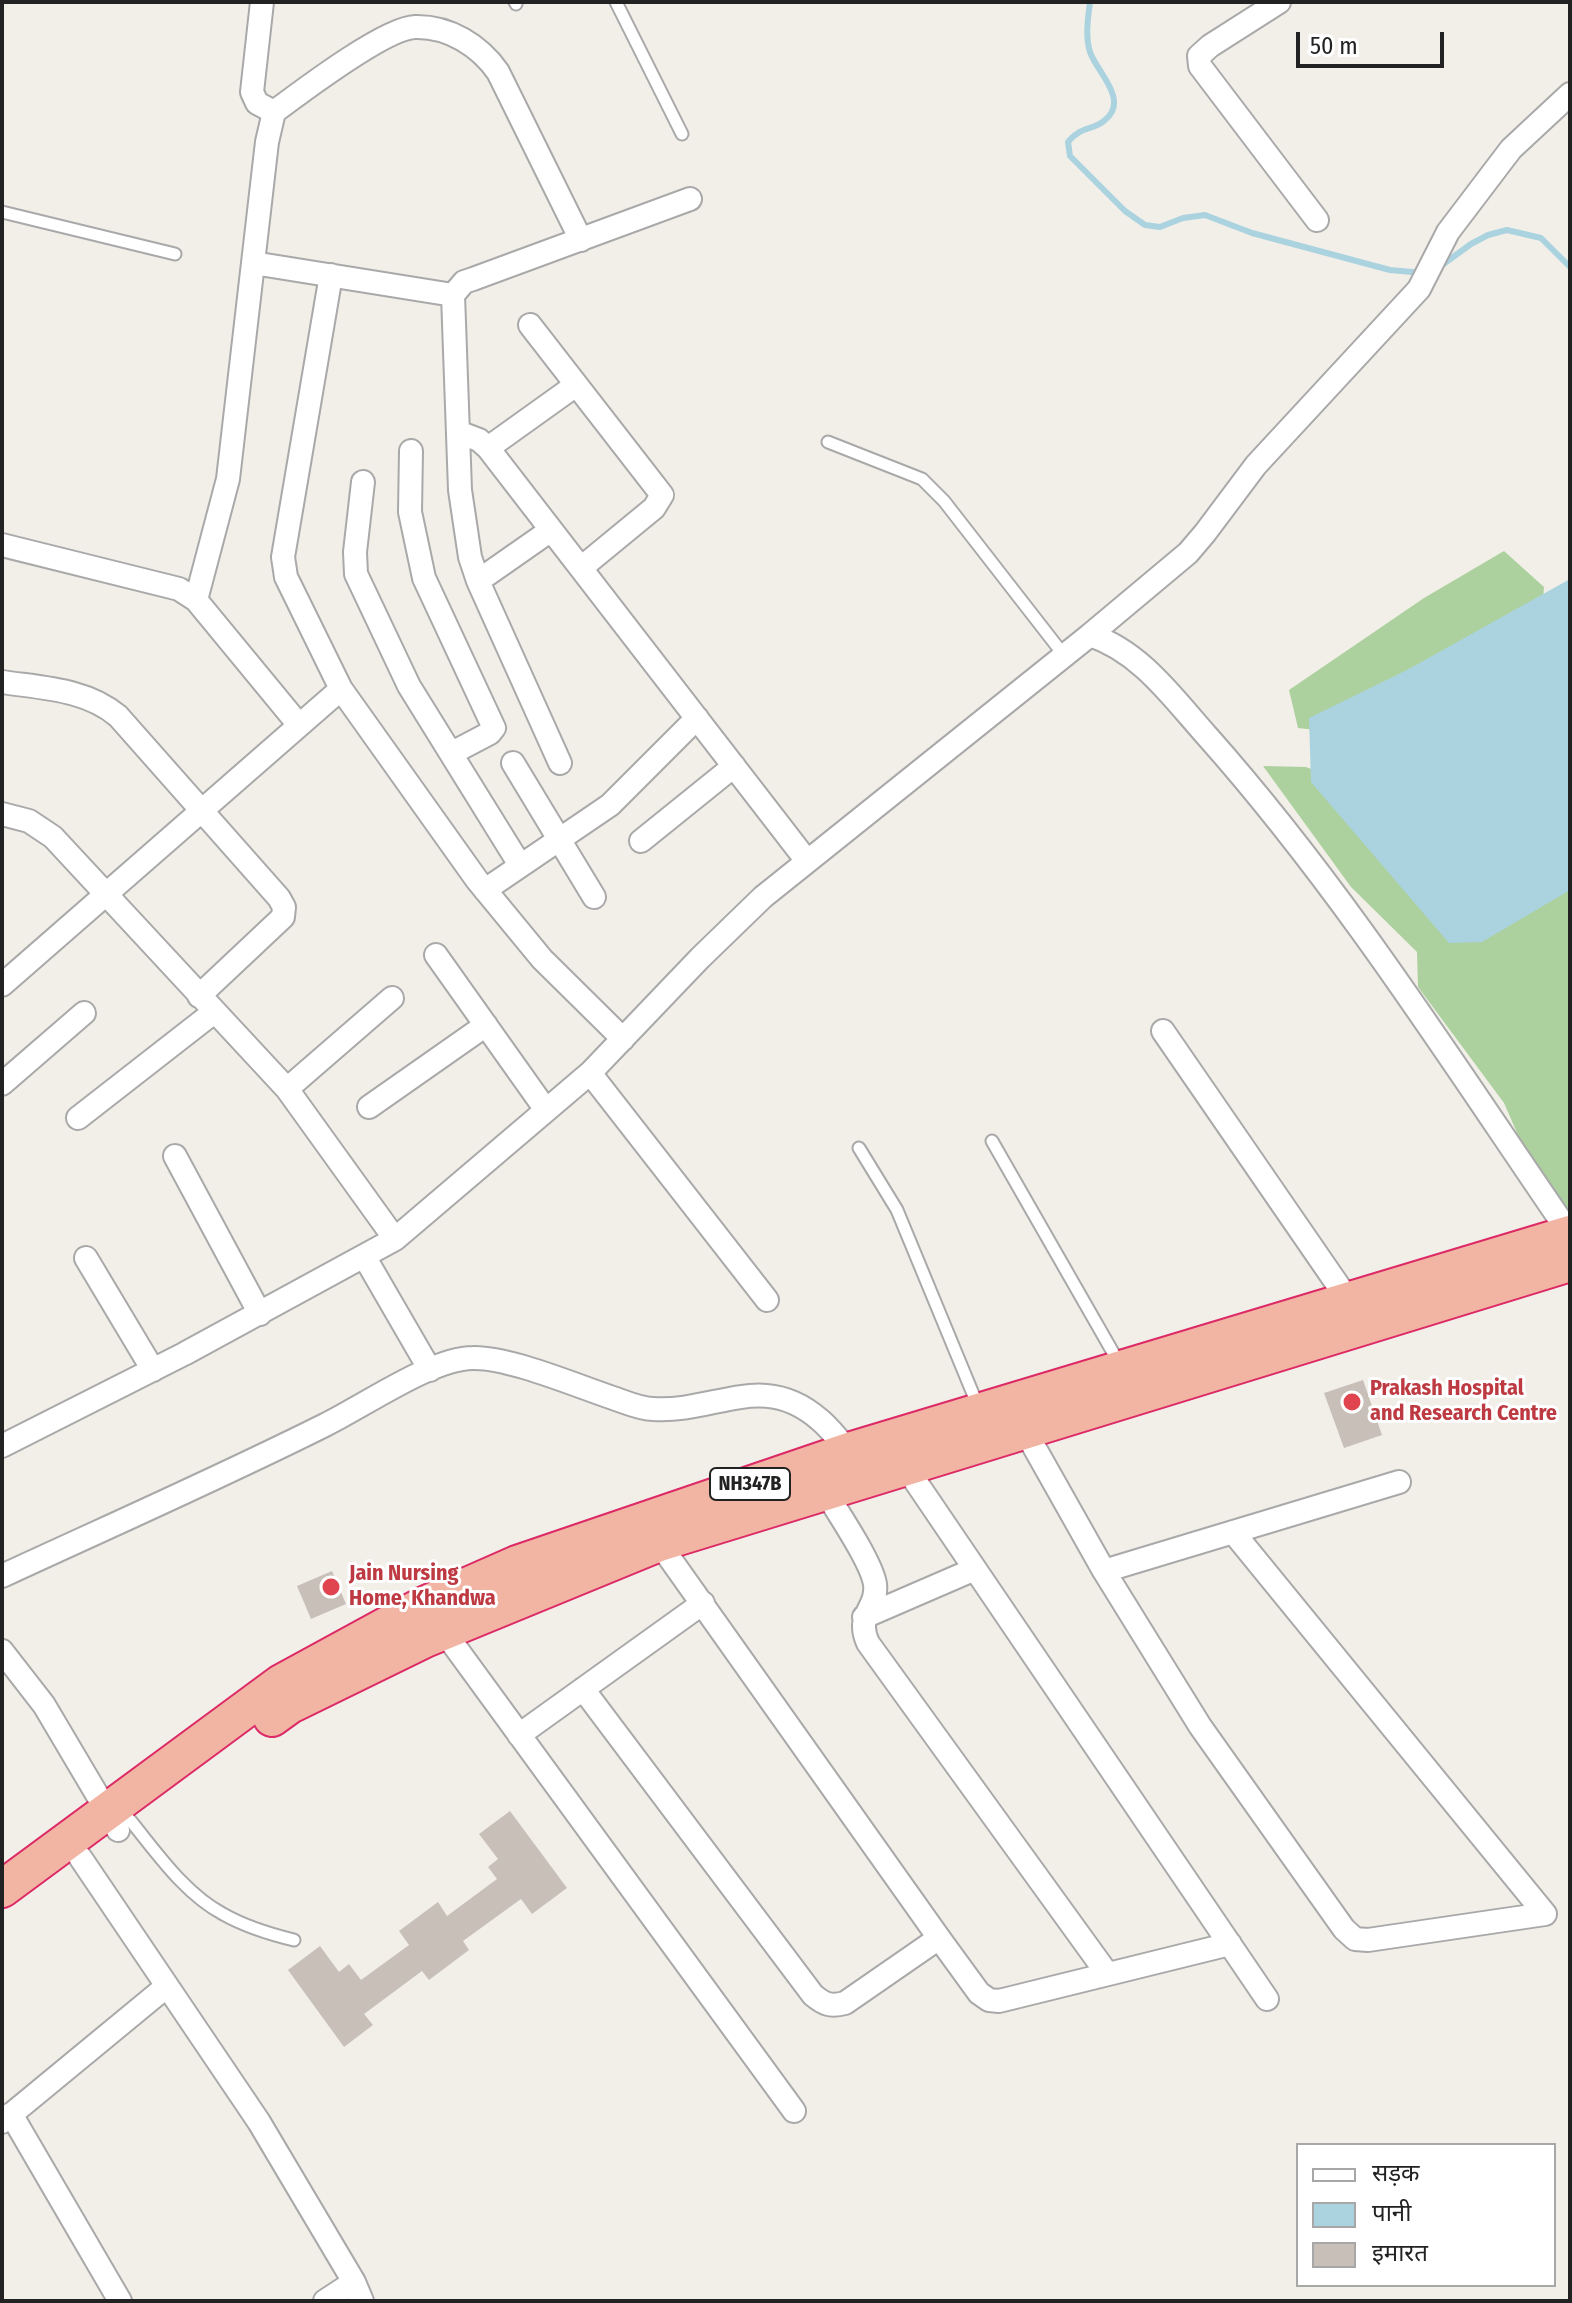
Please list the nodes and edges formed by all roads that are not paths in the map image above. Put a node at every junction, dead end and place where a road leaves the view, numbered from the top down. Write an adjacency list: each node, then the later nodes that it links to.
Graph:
1 (262, 2): 5 (street)
2 (616, 2): 6 (lane)
3 (1279, 2): 9 (street)
4 (1570, 94): 27 (street)
5 (274, 112): 10 (street); 12 (street)
6 (682, 134)
7 (690, 199): 10 (street)
8 (2, 212): 11 (lane)
9 (1317, 220)
10 (581, 240): 14 (street)
11 (175, 254)
12 (253, 263): 13 (street); 26 (street)
13 (331, 275): 14 (street); 30 (street)
14 (453, 295): 17 (street)
15 (530, 325): 16 (street)
16 (576, 385): 19 (street); 24 (street)
17 (458, 432): 19 (street); 25 (street)
18 (828, 442): 28 (lane)
19 (488, 448): 22 (street)
20 (411, 451): 33 (street)
21 (363, 482): 33 (street)
22 (551, 530): 24 (street); 25 (street)
23 (2, 545): 26 (street)
24 (581, 568): 31 (street)
25 (478, 581): 35 (street)
26 (196, 600): 32 (street)
27 (1090, 635): 28 (street); 63 (street)
28 (1063, 654): 41 (street)
29 (2, 682): 37 (street)
30 (341, 689): 32 (street); 43 (street)
31 (697, 718): 36 (street); 39 (street)
32 (299, 725): 37 (street)
33 (452, 753): 42 (street)
34 (513, 763): 39 (street)
35 (560, 763)
36 (734, 766): 40 (street); 41 (street)
37 (202, 810): 44 (street); 49 (street)
38 (2, 814): 44 (street)
39 (559, 840): 42 (street); 45 (street)
40 (641, 841)
41 (807, 861): 53 (street)
42 (520, 865): 43 (street)
43 (485, 890): 53 (street)
44 (106, 895): 47 (street); 49 (street)
45 (594, 897)
46 (436, 955): 51 (street)
47 (2, 985)
48 (392, 998): 56 (street)
49 (207, 1004): 56 (street); 59 (street)
50 (84, 1013): 55 (street)
51 (486, 1025): 57 (street); 58 (street)
52 (1163, 1031): 69 (street)
53 (623, 1039): 54 (street)
54 (590, 1073): 58 (street); 68 (street)
55 (2, 1084)
56 (287, 1089): 64 (street)
57 (369, 1107)
58 (546, 1110): 64 (street)
59 (78, 1118)
60 (992, 1141): 73 (lane)
61 (859, 1148): 74 (lane)
62 (175, 1156): 70 (street)
63 (1570, 1234): 69 (highway, NH347B)
64 (395, 1239): 65 (street)
65 (364, 1256): 70 (street); 72 (street)
66 (86, 1258): 71 (street)
67 (1570, 1263): 73 (highway, NH347B)
68 (767, 1300)
69 (1349, 1301): 73 (highway, NH347B)
70 (260, 1314): 71 (street)
71 (153, 1370): 75 (street)
72 (430, 1370): 76 (street); 84 (street)
73 (1129, 1382): 74 (highway, NH347B); 74 (highway, NH347B)
74 (999, 1426): 77 (highway, NH347B); 83 (street)
75 (2, 1446)
76 (849, 1451): 77 (highway, NH347B); 80 (highway, NH347B)
77 (896, 1453): 79 (highway, NH347B); 82 (street)
78 (1399, 1482): 81 (street)
79 (825, 1491): 80 (highway, NH347B); 86 (street)
80 (651, 1532): 85 (street); 87 (highway, NH347B)
81 (1233, 1532): 83 (street); 83 (street)
82 (975, 1569): 86 (street); 97 (street)
83 (1104, 1571)
84 (2, 1576)
85 (703, 1603): 89 (street); 95 (street)
86 (864, 1617): 98 (street)
87 (434, 1618): 90 (street); 91 (highway, NH347B)
88 (2, 1651): 91 (street)
89 (583, 1689): 90 (street); 95 (street)
90 (519, 1735): 101 (street)
91 (118, 1820): 92 (highway, NH347B); 93 (highway, NH347B); 96 (lane)
92 (80, 1857): 94 (highway, NH347B); 99 (street)
93 (2, 1889)
94 (2, 1916)
95 (939, 1938): 98 (street)
96 (294, 1940)
97 (1230, 1944): 98 (street); 100 (street)
98 (1106, 1972)
99 (167, 1986): 102 (street); 103 (street)
100 (1267, 1999)
101 (794, 2111)
102 (7, 2118): 104 (street)
103 (358, 2292): 105 (street)
104 (120, 2301)
105 (325, 2301)

